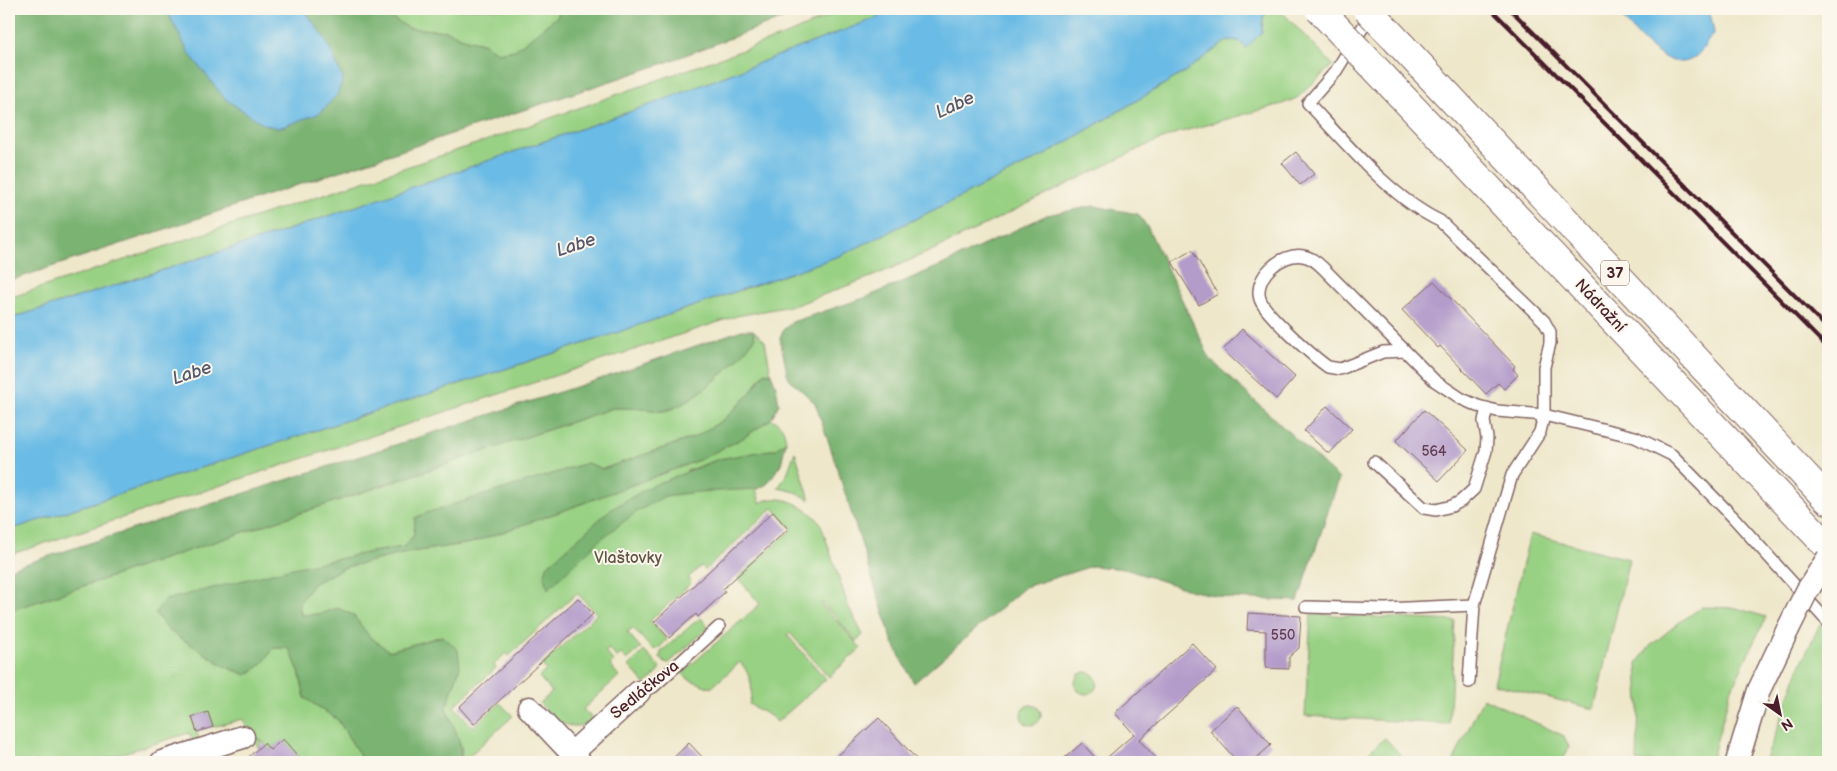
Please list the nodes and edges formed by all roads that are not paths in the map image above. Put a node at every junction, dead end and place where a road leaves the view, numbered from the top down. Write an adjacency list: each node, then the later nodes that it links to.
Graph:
1 (1319, 9): 9 (main road, Nádražní / 37, bridge)
2 (1367, 9): 8 (main road, Nádražní / 37, bridge)
3 (1374, 9): 6 (lane)
4 (1406, 351): 4 (lane); 5 (lane)
5 (1487, 408): 6 (lane); 7 (lane)
6 (1544, 416): 11 (lane); 13 (lane)
7 (1374, 462)
8 (1828, 500)
9 (1828, 547)
10 (1828, 558): 21 (street, bridge)
11 (1474, 605): 12 (lane); 15 (lane)
12 (1306, 607)
13 (1828, 622)
14 (720, 627): 16 (lane, Sedláčkova)
15 (1468, 682)
16 (639, 692): 19 (street, Sedláčkova)
17 (529, 708): 19 (street, Sedláčkova)
18 (243, 737): 20 (street)
19 (576, 758)
20 (162, 762)
21 (1737, 762)

